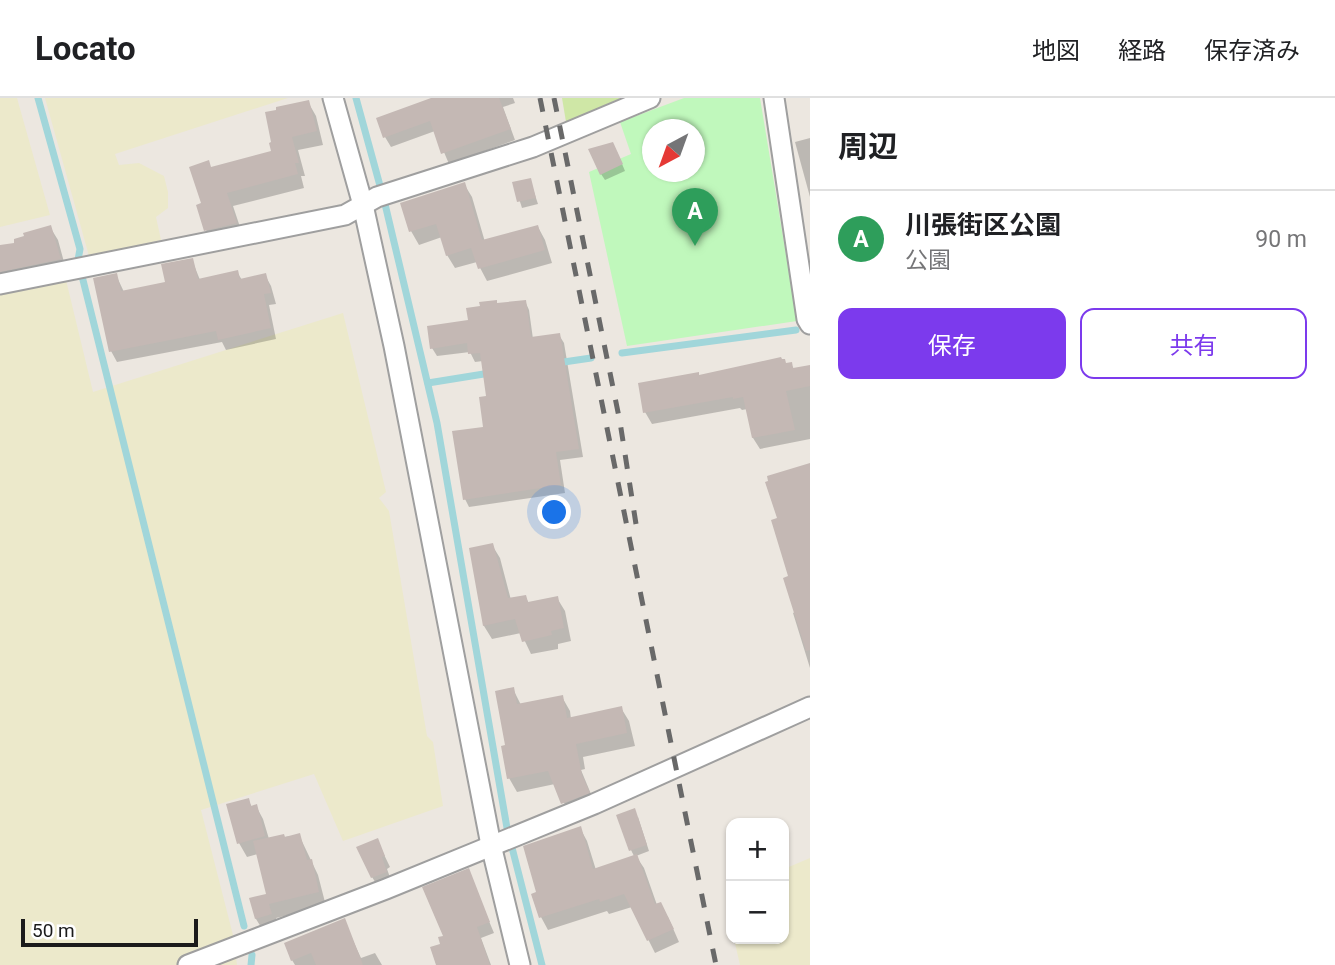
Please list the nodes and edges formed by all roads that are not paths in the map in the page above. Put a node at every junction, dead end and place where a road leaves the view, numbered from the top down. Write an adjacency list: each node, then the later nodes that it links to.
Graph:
1 (333, 98): 4 (street)
2 (650, 98): 4 (street)
3 (774, 98): 6 (street)
4 (376, 199): 5 (street); 8 (street)
5 (0, 284)
6 (810, 324)
7 (810, 707): 8 (street)
8 (504, 840): 9 (street); 10 (street)
9 (188, 965)
10 (520, 965)

